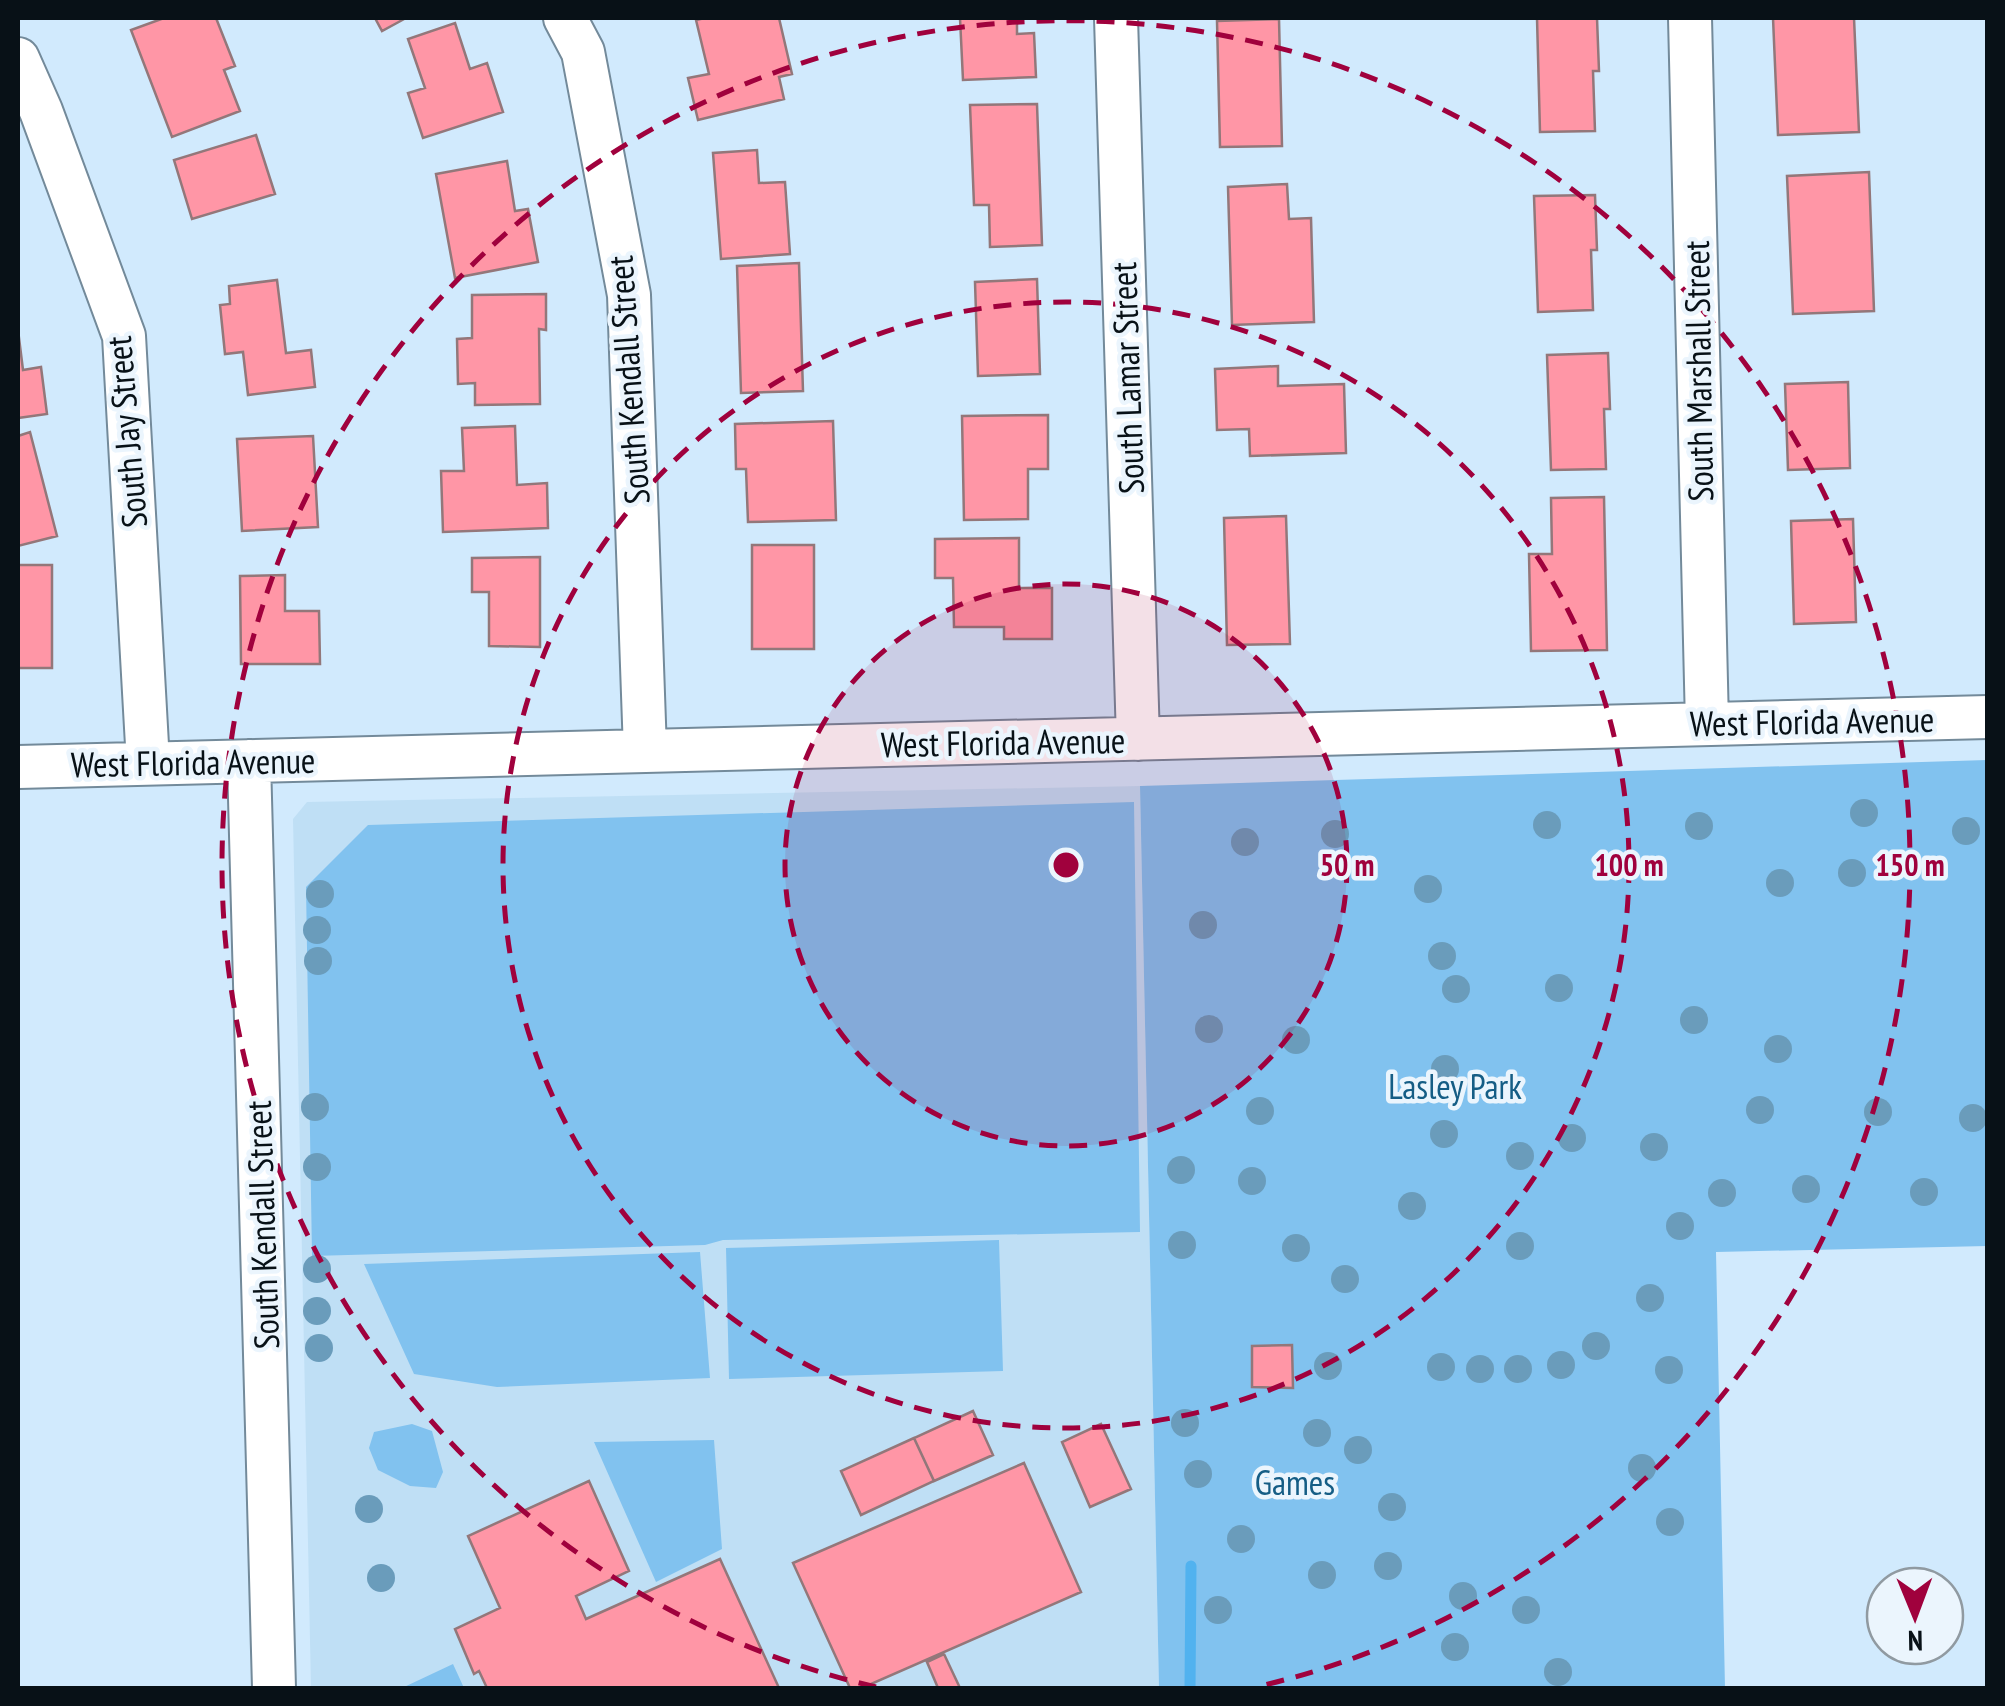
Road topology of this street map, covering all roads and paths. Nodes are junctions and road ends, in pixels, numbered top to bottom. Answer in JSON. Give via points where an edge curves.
{"nodes":[{"id":1,"x":565,"y":18,"type":"edge"},
{"id":2,"x":1116,"y":18,"type":"edge"},
{"id":3,"x":1690,"y":18,"type":"edge"},
{"id":4,"x":18,"y":59,"type":"edge"},
{"id":5,"x":1988,"y":717,"type":"edge"},
{"id":6,"x":1707,"y":724,"type":"junction"},
{"id":7,"x":1138,"y":739,"type":"junction"},
{"id":8,"x":645,"y":751,"type":"junction"},
{"id":9,"x":249,"y":761,"type":"junction"},
{"id":10,"x":148,"y":764,"type":"junction"},
{"id":11,"x":18,"y":767,"type":"edge"},
{"id":12,"x":274,"y":1688,"type":"edge"}],
"edges":[{"from":1,"to":8,"type":"street","name":"South Kendall Street","via":[[583,52],[629,295]]},
{"from":2,"to":7,"type":"street","name":"South Lamar Street"},
{"from":3,"to":6,"type":"street","name":"South Marshall Street"},
{"from":4,"to":10,"type":"street","name":"South Jay Street","via":[[124,336]]},
{"from":5,"to":6,"type":"street","name":"West Florida Avenue"},
{"from":6,"to":7,"type":"street","name":"West Florida Avenue"},
{"from":7,"to":8,"type":"street","name":"West Florida Avenue"},
{"from":8,"to":9,"type":"street","name":"West Florida Avenue"},
{"from":9,"to":10,"type":"street","name":"West Florida Avenue"},
{"from":9,"to":12,"type":"street","name":"South Kendall Street"},
{"from":10,"to":11,"type":"street","name":"West Florida Avenue"}]}
